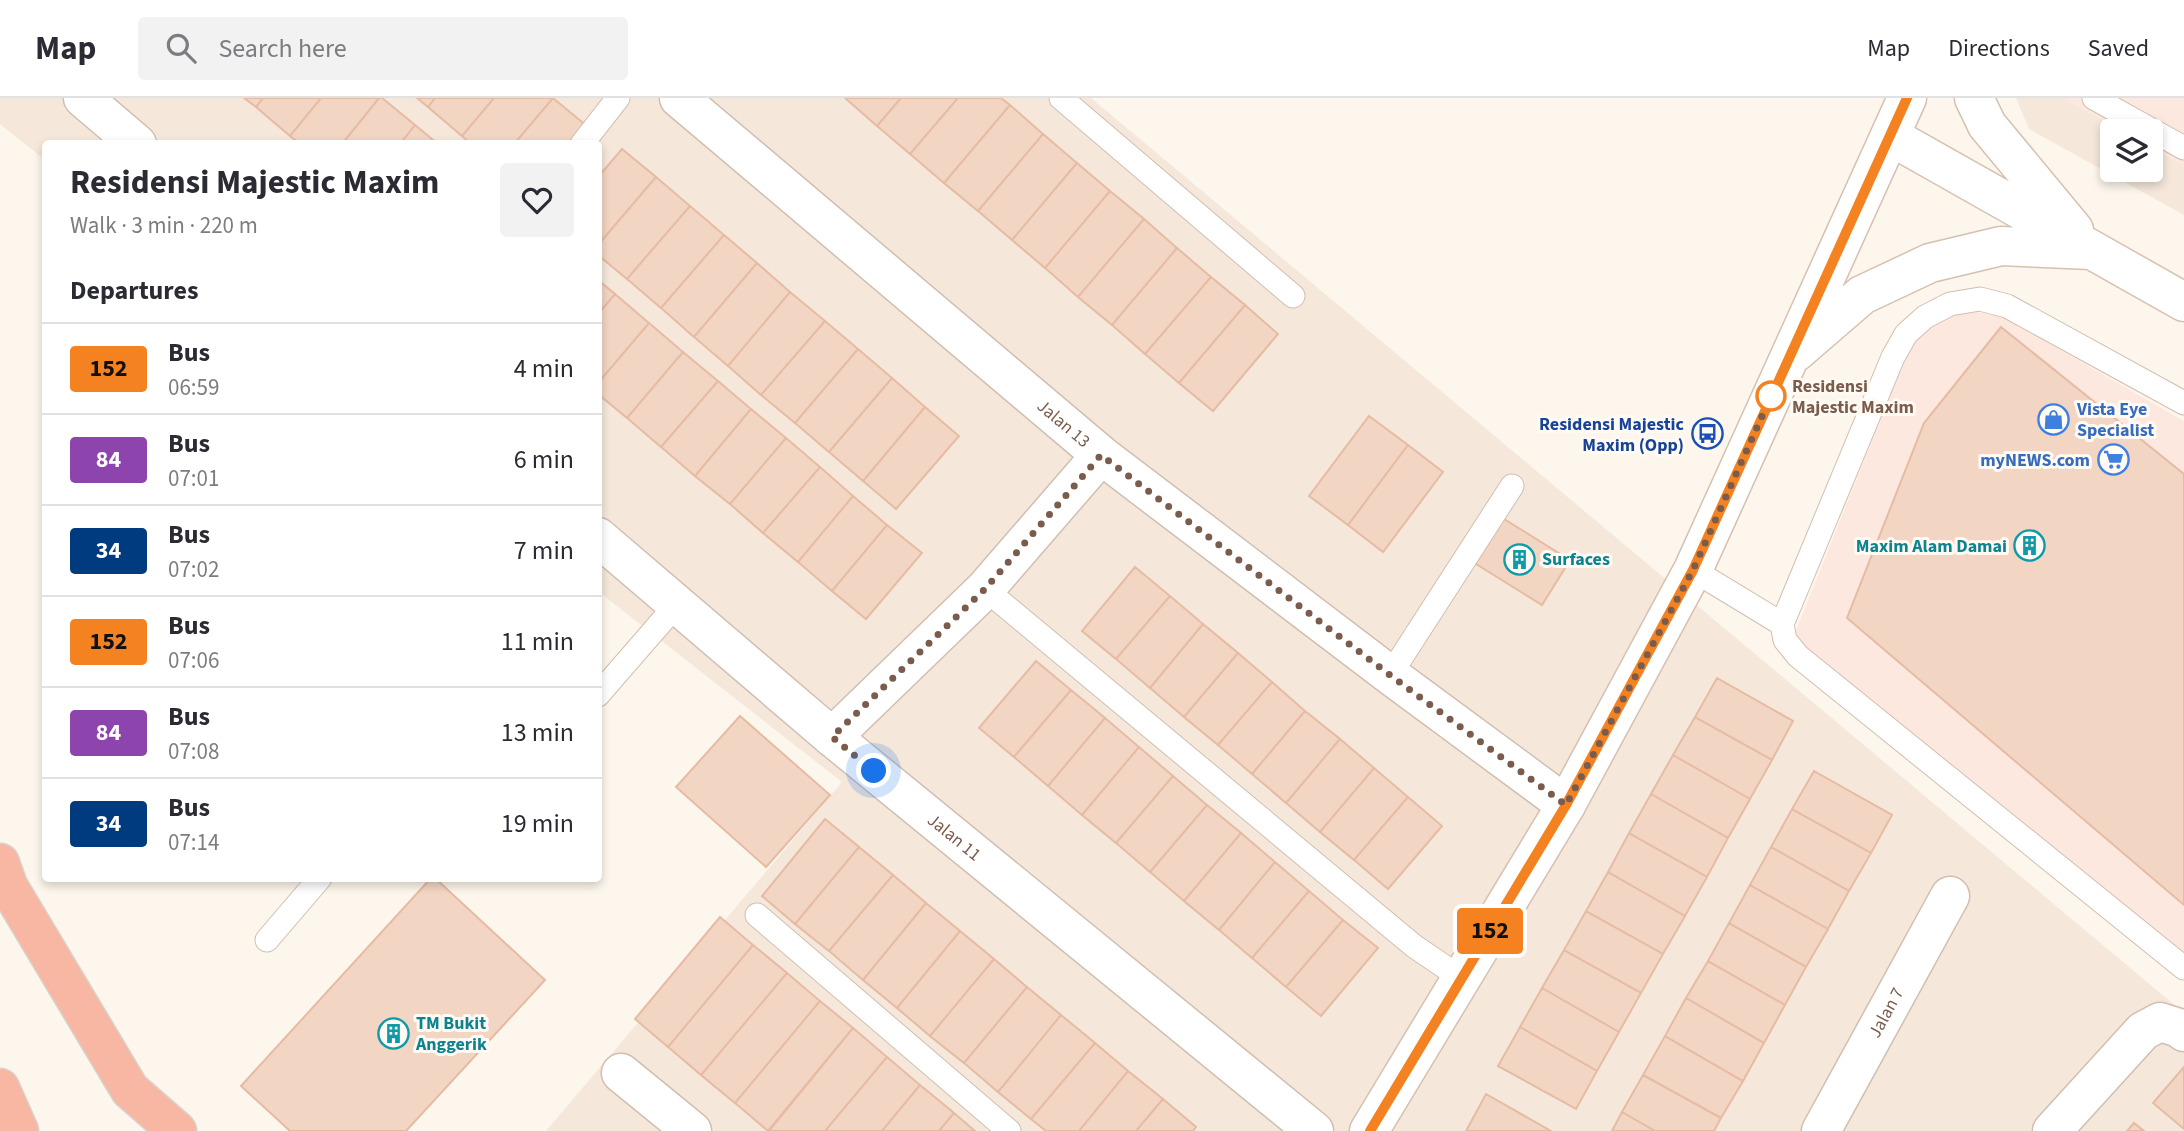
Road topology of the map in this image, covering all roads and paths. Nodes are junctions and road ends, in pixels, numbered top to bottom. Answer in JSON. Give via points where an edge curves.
{"nodes":[{"id":1,"x":83,"y":98,"type":"edge"},
{"id":2,"x":618,"y":98,"type":"edge"},
{"id":3,"x":679,"y":98,"type":"edge"},
{"id":4,"x":1061,"y":98,"type":"edge"},
{"id":5,"x":1907,"y":98,"type":"edge"},
{"id":6,"x":1974,"y":98,"type":"edge"},
{"id":7,"x":2094,"y":98,"type":"edge"},
{"id":8,"x":1890,"y":136,"type":"junction"},
{"id":9,"x":132,"y":140,"type":"edge"},
{"id":10,"x":585,"y":140,"type":"edge"},
{"id":11,"x":2184,"y":148,"type":"edge"},
{"id":12,"x":2091,"y":250,"type":"junction"},
{"id":13,"x":1293,"y":296,"type":"dead end"},
{"id":14,"x":2184,"y":302,"type":"edge"},
{"id":15,"x":1786,"y":361,"type":"junction"},
{"id":16,"x":2184,"y":404,"type":"edge"},
{"id":17,"x":1101,"y":455,"type":"junction"},
{"id":18,"x":1512,"y":486,"type":"dead end"},
{"id":19,"x":602,"y":540,"type":"edge"},
{"id":20,"x":1693,"y":570,"type":"junction"},
{"id":21,"x":985,"y":589,"type":"junction"},
{"id":22,"x":677,"y":604,"type":"junction"},
{"id":23,"x":1782,"y":624,"type":"junction"},
{"id":24,"x":1390,"y":675,"type":"junction"},
{"id":25,"x":602,"y":690,"type":"edge"},
{"id":26,"x":832,"y":737,"type":"junction"},
{"id":27,"x":1566,"y":805,"type":"junction"},
{"id":28,"x":0,"y":863,"type":"edge"},
{"id":29,"x":317,"y":882,"type":"edge"},
{"id":30,"x":1950,"y":896,"type":"dead end"},
{"id":31,"x":0,"y":914,"type":"edge"},
{"id":32,"x":757,"y":915,"type":"dead end"},
{"id":33,"x":267,"y":940,"type":"dead end"},
{"id":34,"x":2184,"y":968,"type":"edge"},
{"id":35,"x":1461,"y":978,"type":"junction"},
{"id":36,"x":2184,"y":1032,"type":"edge"},
{"id":37,"x":621,"y":1073,"type":"dead end"},
{"id":38,"x":0,"y":1088,"type":"edge"},
{"id":39,"x":19,"y":1131,"type":"edge"},
{"id":40,"x":141,"y":1131,"type":"edge"},
{"id":41,"x":177,"y":1131,"type":"edge"},
{"id":42,"x":692,"y":1131,"type":"edge"},
{"id":43,"x":1009,"y":1131,"type":"edge"},
{"id":44,"x":1314,"y":1131,"type":"edge"},
{"id":45,"x":1370,"y":1131,"type":"edge"},
{"id":46,"x":1821,"y":1131,"type":"edge"},
{"id":47,"x":2052,"y":1131,"type":"edge"}],
"edges":[{"from":1,"to":9,"type":"street"},
{"from":2,"to":10,"type":"lane"},
{"from":3,"to":17,"type":"street","name":"Jalan 13"},
{"from":4,"to":13,"type":"lane"},
{"from":5,"to":8,"type":"street"},
{"from":6,"to":12,"type":"street","via":[[1987,125]]},
{"from":7,"to":11,"type":"lane"},
{"from":8,"to":12,"type":"street"},
{"from":8,"to":15,"type":"street"},
{"from":12,"to":14,"type":"street"},
{"from":12,"to":15,"type":"street","via":[[2001,246],[1930,263],[1862,295]]},
{"from":15,"to":20,"type":"street"},
{"from":16,"to":23,"type":"lane","via":[[2007,306],[1979,299],[1950,304],[1924,317],[1892,357]]},
{"from":17,"to":21,"type":"street"},
{"from":17,"to":24,"type":"street","name":"Jalan 13"},
{"from":18,"to":24,"type":"lane"},
{"from":19,"to":22,"type":"street","name":"Jalan 11"},
{"from":20,"to":23,"type":"lane"},
{"from":20,"to":27,"type":"street"},
{"from":21,"to":26,"type":"street"},
{"from":21,"to":35,"type":"lane","via":[[1414,946]]},
{"from":22,"to":25,"type":"lane"},
{"from":22,"to":26,"type":"street","name":"Jalan 11"},
{"from":23,"to":34,"type":"lane","via":[[1785,640],[1798,656]]},
{"from":24,"to":27,"type":"street","name":"Jalan 13"},
{"from":26,"to":44,"type":"street","name":"Jalan 11"},
{"from":27,"to":35,"type":"street"},
{"from":28,"to":41,"type":"highway","via":[[8,886],[130,1090]]},
{"from":29,"to":33,"type":"lane"},
{"from":30,"to":46,"type":"street","name":"Jalan 7"},
{"from":31,"to":40,"type":"highway","via":[[103,1097]]},
{"from":32,"to":43,"type":"lane"},
{"from":35,"to":45,"type":"street"},
{"from":36,"to":47,"type":"street","via":[[2160,1022],[2143,1031]]},
{"from":37,"to":42,"type":"street"},
{"from":38,"to":39,"type":"highway"}]}
